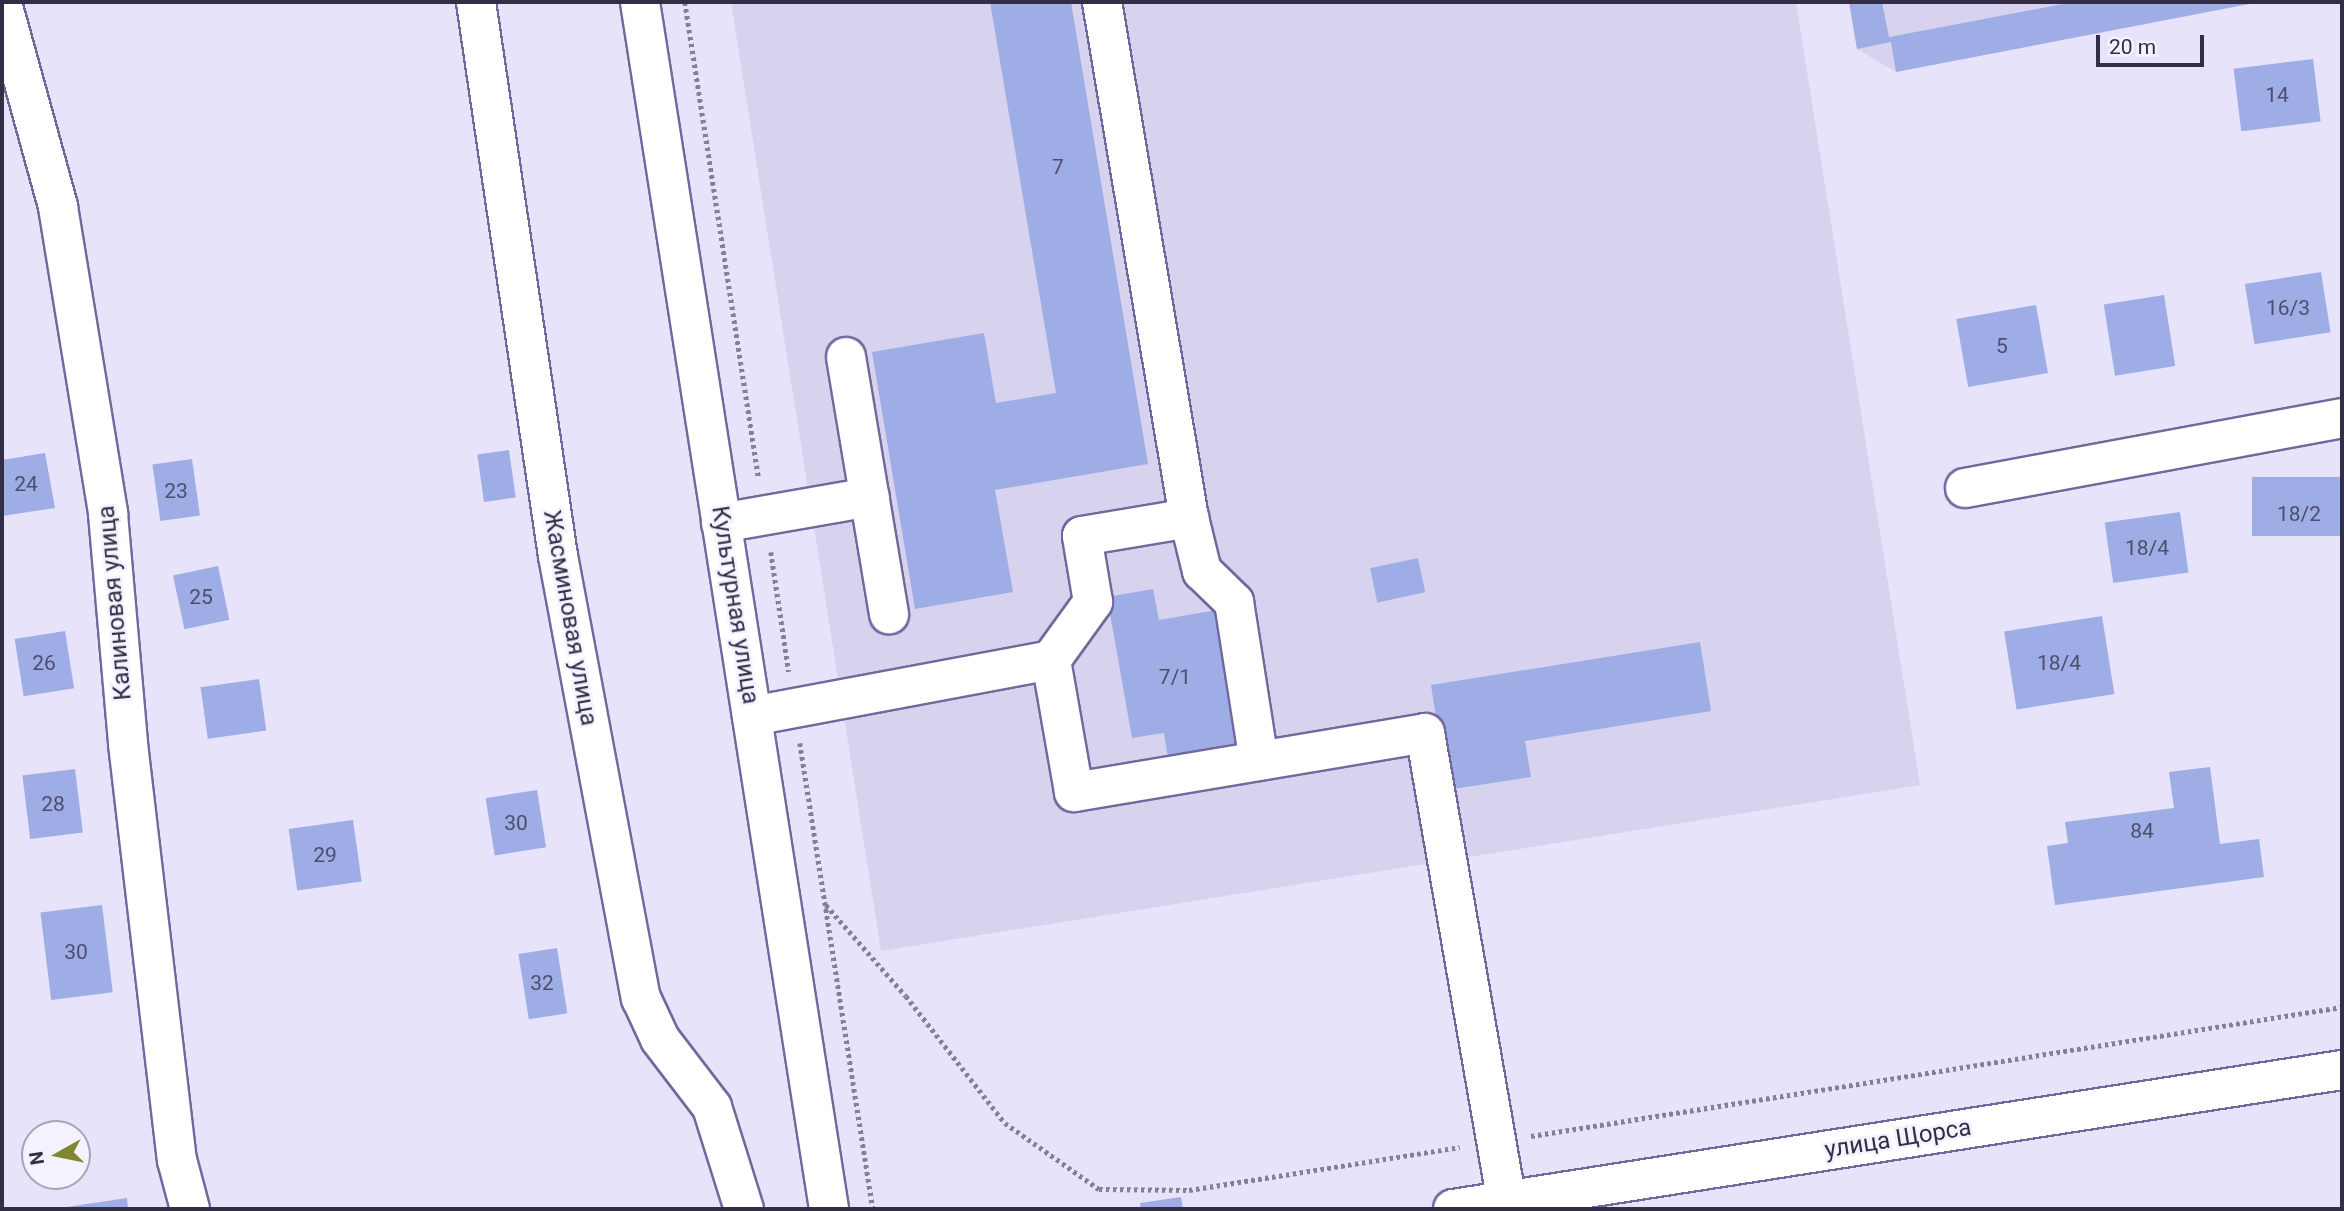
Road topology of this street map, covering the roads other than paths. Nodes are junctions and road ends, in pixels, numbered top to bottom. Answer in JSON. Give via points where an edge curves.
{"nodes":[{"id":1,"x":476,"y":2,"type":"edge"},
{"id":2,"x":640,"y":2,"type":"edge"},
{"id":3,"x":1102,"y":2,"type":"edge"},
{"id":4,"x":2,"y":4,"type":"edge"},
{"id":5,"x":846,"y":357,"type":"dead end"},
{"id":6,"x":2342,"y":418,"type":"edge"},
{"id":7,"x":1965,"y":488,"type":"dead end"},
{"id":8,"x":870,"y":496,"type":"junction"},
{"id":9,"x":1189,"y":518,"type":"junction"},
{"id":10,"x":722,"y":523,"type":"junction"},
{"id":11,"x":889,"y":614,"type":"dead end"},
{"id":12,"x":1051,"y":660,"type":"junction"},
{"id":13,"x":752,"y":716,"type":"junction"},
{"id":14,"x":1259,"y":761,"type":"junction"},
{"id":15,"x":2342,"y":1070,"type":"edge"},
{"id":16,"x":1507,"y":1201,"type":"junction"},
{"id":17,"x":190,"y":1209,"type":"edge"},
{"id":18,"x":744,"y":1209,"type":"edge"},
{"id":19,"x":829,"y":1209,"type":"edge"},
{"id":20,"x":1453,"y":1209,"type":"edge"}],
"edges":[{"from":1,"to":18,"type":"street","name":"Жасминовая улица","via":[[558,556],[641,998],[660,1039],[712,1107]]},
{"from":2,"to":10,"type":"street","name":"Культурная улица"},
{"from":3,"to":9,"type":"street"},
{"from":4,"to":17,"type":"street","name":"Калиновая улица","via":[[58,207],[108,514],[128,744],[174,1133]]},
{"from":5,"to":8,"type":"street"},
{"from":6,"to":7,"type":"street"},
{"from":8,"to":10,"type":"street"},
{"from":8,"to":11,"type":"street"},
{"from":9,"to":12,"type":"street","via":[[1082,536],[1093,602]]},
{"from":9,"to":14,"type":"street","via":[[1202,571],[1234,602]]},
{"from":10,"to":13,"type":"street","name":"Культурная улица"},
{"from":12,"to":13,"type":"street"},
{"from":12,"to":14,"type":"street","via":[[1074,792]]},
{"from":13,"to":19,"type":"street","name":"Культурная улица"},
{"from":14,"to":16,"type":"street","via":[[1425,733]]},
{"from":15,"to":16,"type":"street","name":"улица Щорса"},
{"from":16,"to":20,"type":"street","name":"улица Щорса"}]}
